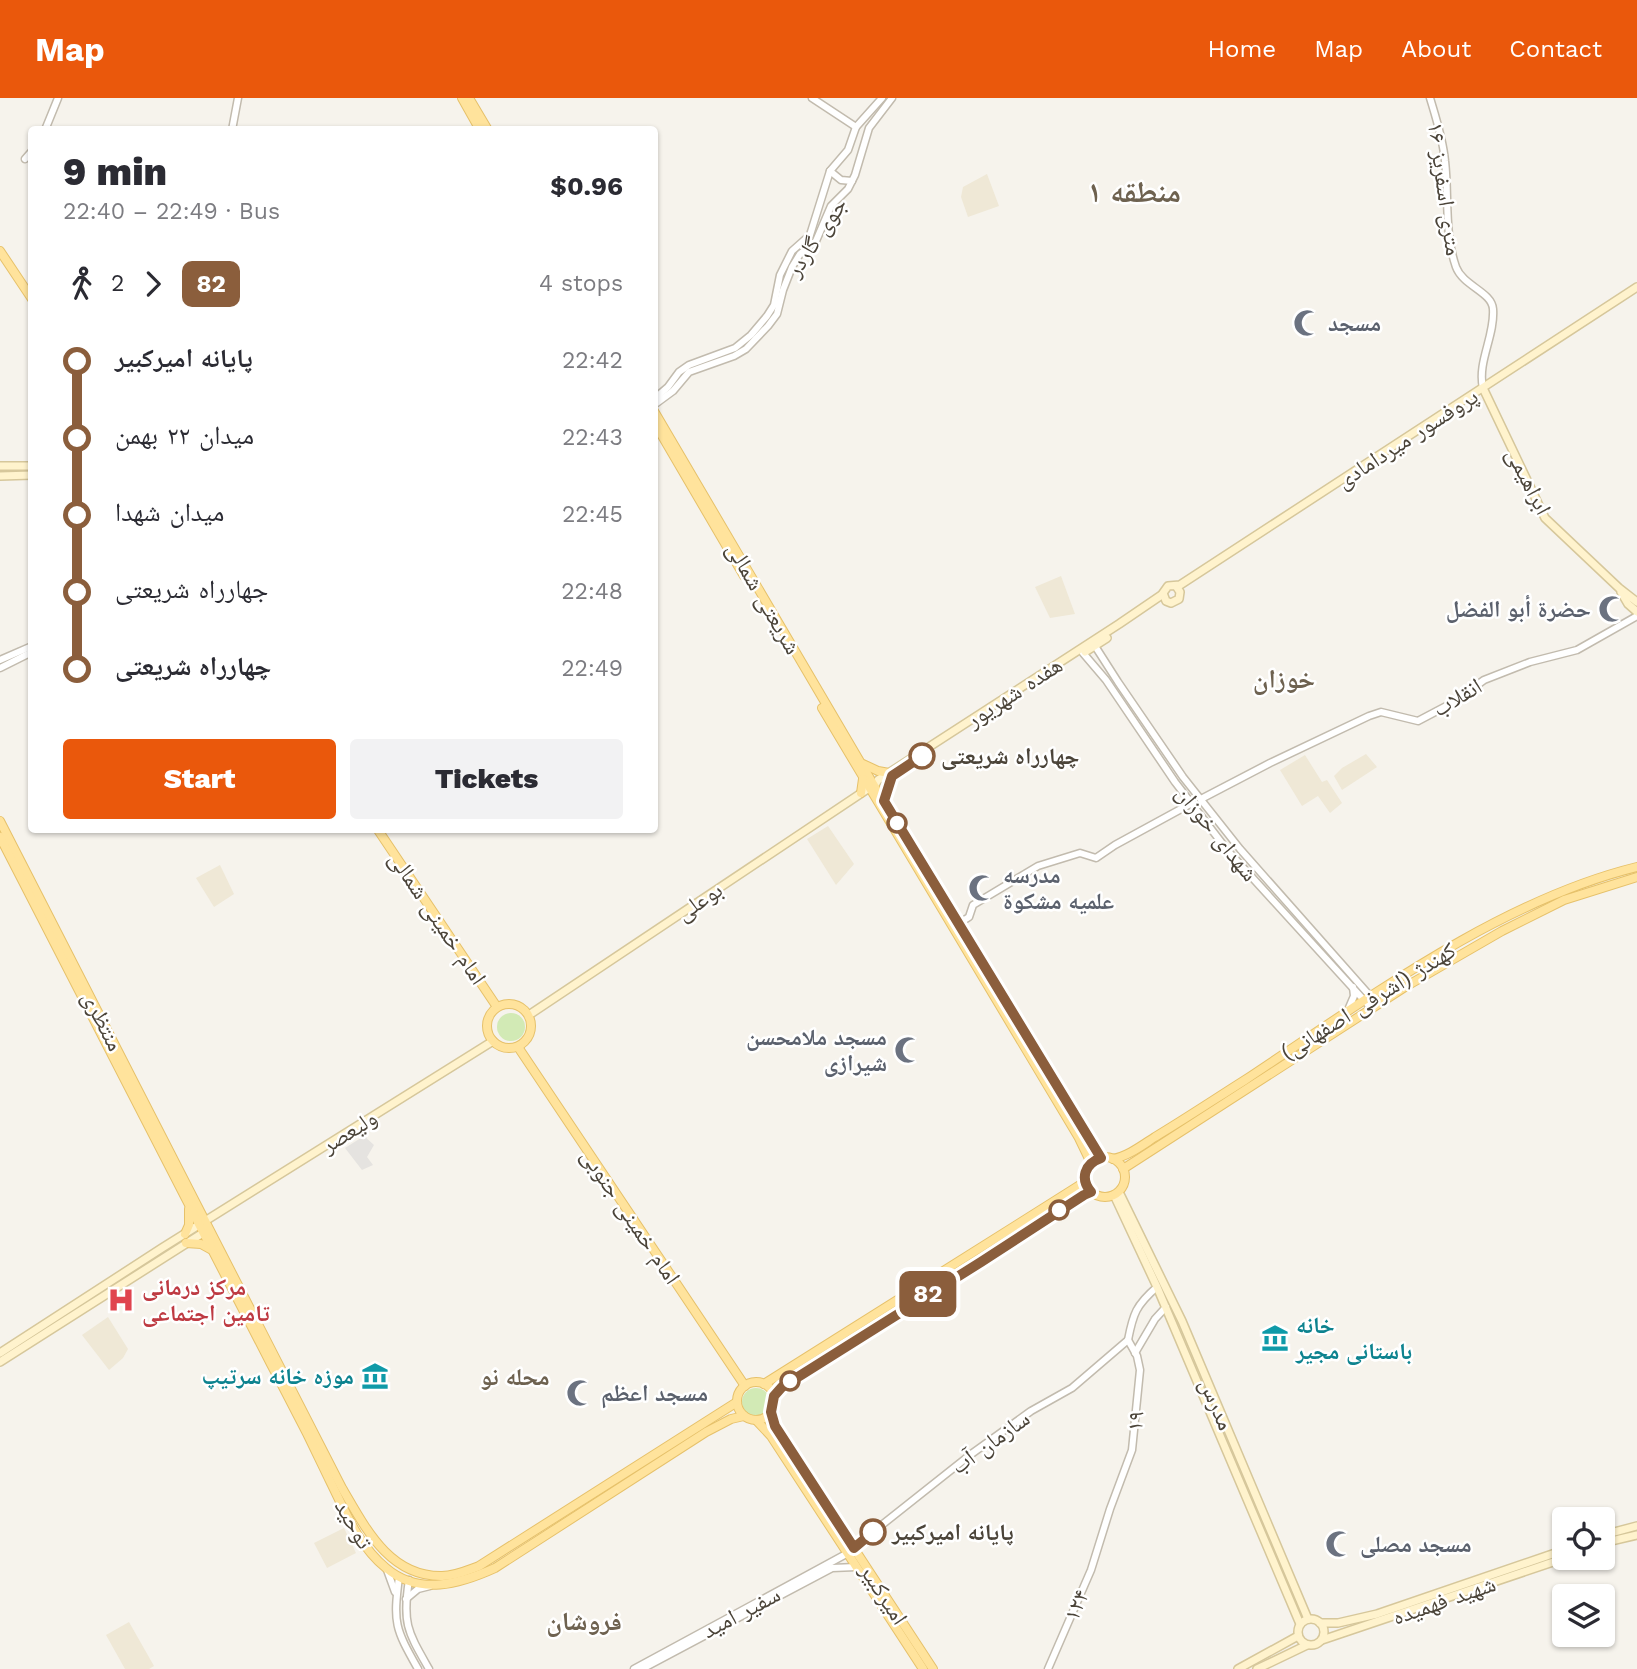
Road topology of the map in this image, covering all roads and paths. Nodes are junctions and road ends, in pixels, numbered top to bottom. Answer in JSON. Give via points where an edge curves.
{"nodes":[{"id":1,"x":58,"y":98,"type":"edge"},
{"id":2,"x":238,"y":98,"type":"edge"},
{"id":3,"x":462,"y":98,"type":"edge"},
{"id":4,"x":470,"y":98,"type":"edge"},
{"id":5,"x":812,"y":98,"type":"edge"},
{"id":6,"x":892,"y":98,"type":"edge"},
{"id":7,"x":1430,"y":98,"type":"edge"},
{"id":8,"x":880,"y":100,"type":"edge"},
{"id":9,"x":887,"y":107,"type":"junction"},
{"id":10,"x":45,"y":126,"type":"edge"},
{"id":11,"x":233,"y":126,"type":"edge"},
{"id":12,"x":478,"y":126,"type":"edge"},
{"id":13,"x":486,"y":126,"type":"edge"},
{"id":14,"x":856,"y":127,"type":"junction"},
{"id":15,"x":28,"y":155,"type":"edge"},
{"id":16,"x":25,"y":159,"type":"dead end"},
{"id":17,"x":830,"y":171,"type":"junction"},
{"id":18,"x":852,"y":181,"type":"junction"},
{"id":19,"x":822,"y":198,"type":"junction"},
{"id":20,"x":831,"y":206,"type":"junction"},
{"id":21,"x":0,"y":251,"type":"edge"},
{"id":22,"x":1637,"y":289,"type":"edge"},
{"id":23,"x":28,"y":293,"type":"edge"},
{"id":24,"x":671,"y":389,"type":"junction"},
{"id":25,"x":1484,"y":389,"type":"junction"},
{"id":26,"x":658,"y":397,"type":"edge"},
{"id":27,"x":658,"y":404,"type":"edge"},
{"id":28,"x":658,"y":415,"type":"edge"},
{"id":29,"x":658,"y":429,"type":"edge"},
{"id":30,"x":0,"y":466,"type":"edge"},
{"id":31,"x":28,"y":466,"type":"edge"},
{"id":32,"x":0,"y":475,"type":"edge"},
{"id":33,"x":28,"y":475,"type":"edge"},
{"id":34,"x":1178,"y":589,"type":"junction"},
{"id":35,"x":1619,"y":589,"type":"junction"},
{"id":36,"x":1164,"y":597,"type":"junction"},
{"id":37,"x":1637,"y":602,"type":"edge"},
{"id":38,"x":1637,"y":614,"type":"edge"},
{"id":39,"x":1095,"y":646,"type":"junction"},
{"id":40,"x":28,"y":648,"type":"edge"},
{"id":41,"x":1083,"y":653,"type":"junction"},
{"id":42,"x":28,"y":654,"type":"edge"},
{"id":43,"x":0,"y":660,"type":"edge"},
{"id":44,"x":1104,"y":662,"type":"junction"},
{"id":45,"x":1096,"y":667,"type":"junction"},
{"id":46,"x":0,"y":668,"type":"edge"},
{"id":47,"x":862,"y":764,"type":"junction"},
{"id":48,"x":890,"y":775,"type":"junction"},
{"id":49,"x":863,"y":779,"type":"junction"},
{"id":50,"x":872,"y":787,"type":"junction"},
{"id":51,"x":861,"y":793,"type":"junction"},
{"id":52,"x":1201,"y":799,"type":"junction"},
{"id":53,"x":884,"y":801,"type":"junction"},
{"id":54,"x":1192,"y":803,"type":"junction"},
{"id":55,"x":0,"y":821,"type":"edge"},
{"id":56,"x":381,"y":833,"type":"edge"},
{"id":57,"x":0,"y":837,"type":"edge"},
{"id":58,"x":1637,"y":867,"type":"edge"},
{"id":59,"x":1637,"y":877,"type":"edge"},
{"id":60,"x":958,"y":924,"type":"junction"},
{"id":61,"x":69,"y":963,"type":"junction"},
{"id":62,"x":1355,"y":985,"type":"junction"},
{"id":63,"x":1368,"y":999,"type":"junction"},
{"id":64,"x":497,"y":1007,"type":"junction"},
{"id":65,"x":1375,"y":1007,"type":"junction"},
{"id":66,"x":1345,"y":1014,"type":"junction"},
{"id":67,"x":529,"y":1015,"type":"junction"},
{"id":68,"x":493,"y":1041,"type":"junction"},
{"id":69,"x":518,"y":1047,"type":"junction"},
{"id":70,"x":1123,"y":1157,"type":"junction"},
{"id":71,"x":1101,"y":1158,"type":"junction"},
{"id":72,"x":1112,"y":1159,"type":"junction"},
{"id":73,"x":1091,"y":1163,"type":"junction"},
{"id":74,"x":1126,"y":1167,"type":"junction"},
{"id":75,"x":1085,"y":1179,"type":"junction"},
{"id":76,"x":1091,"y":1192,"type":"junction"},
{"id":77,"x":1116,"y":1193,"type":"junction"},
{"id":78,"x":189,"y":1206,"type":"junction"},
{"id":79,"x":204,"y":1227,"type":"junction"},
{"id":80,"x":185,"y":1234,"type":"junction"},
{"id":81,"x":186,"y":1243,"type":"junction"},
{"id":82,"x":212,"y":1250,"type":"junction"},
{"id":83,"x":156,"y":1257,"type":"junction"},
{"id":84,"x":1157,"y":1287,"type":"junction"},
{"id":85,"x":1166,"y":1307,"type":"junction"},
{"id":86,"x":1128,"y":1340,"type":"junction"},
{"id":87,"x":0,"y":1353,"type":"edge"},
{"id":88,"x":1135,"y":1353,"type":"junction"},
{"id":89,"x":0,"y":1362,"type":"edge"},
{"id":90,"x":777,"y":1377,"type":"junction"},
{"id":91,"x":764,"y":1384,"type":"junction"},
{"id":92,"x":745,"y":1386,"type":"junction"},
{"id":93,"x":782,"y":1387,"type":"junction"},
{"id":94,"x":774,"y":1396,"type":"junction"},
{"id":95,"x":737,"y":1402,"type":"junction"},
{"id":96,"x":726,"y":1410,"type":"junction"},
{"id":97,"x":771,"y":1412,"type":"junction"},
{"id":98,"x":744,"y":1416,"type":"junction"},
{"id":99,"x":1222,"y":1416,"type":"junction"},
{"id":100,"x":731,"y":1419,"type":"junction"},
{"id":101,"x":756,"y":1420,"type":"junction"},
{"id":102,"x":1214,"y":1421,"type":"junction"},
{"id":103,"x":308,"y":1428,"type":"junction"},
{"id":104,"x":771,"y":1428,"type":"junction"},
{"id":105,"x":573,"y":1512,"type":"junction"},
{"id":106,"x":1637,"y":1526,"type":"edge"},
{"id":107,"x":1615,"y":1532,"type":"edge"},
{"id":108,"x":1637,"y":1535,"type":"edge"},
{"id":109,"x":1100,"y":1540,"type":"joint"},
{"id":110,"x":1615,"y":1540,"type":"edge"},
{"id":111,"x":851,"y":1550,"type":"junction"},
{"id":112,"x":1552,"y":1554,"type":"edge"},
{"id":113,"x":1552,"y":1562,"type":"edge"},
{"id":114,"x":857,"y":1567,"type":"junction"},
{"id":115,"x":387,"y":1569,"type":"junction"},
{"id":116,"x":399,"y":1577,"type":"junction"},
{"id":117,"x":409,"y":1580,"type":"junction"},
{"id":118,"x":432,"y":1585,"type":"junction"},
{"id":119,"x":397,"y":1597,"type":"junction"},
{"id":120,"x":406,"y":1599,"type":"junction"},
{"id":121,"x":1410,"y":1607,"type":"junction"},
{"id":122,"x":1398,"y":1611,"type":"junction"},
{"id":123,"x":1304,"y":1621,"type":"junction"},
{"id":124,"x":1320,"y":1623,"type":"junction"},
{"id":125,"x":1298,"y":1636,"type":"junction"},
{"id":126,"x":1321,"y":1640,"type":"junction"},
{"id":127,"x":1307,"y":1645,"type":"junction"},
{"id":128,"x":418,"y":1669,"type":"edge"},
{"id":129,"x":429,"y":1669,"type":"edge"},
{"id":130,"x":634,"y":1669,"type":"edge"},
{"id":131,"x":642,"y":1669,"type":"edge"},
{"id":132,"x":923,"y":1669,"type":"edge"},
{"id":133,"x":933,"y":1669,"type":"edge"},
{"id":134,"x":1048,"y":1669,"type":"edge"},
{"id":135,"x":1238,"y":1669,"type":"edge"},
{"id":136,"x":1257,"y":1669,"type":"edge"}],
"edges":[{"from":1,"to":10,"type":"street"},
{"from":2,"to":11,"type":"street"},
{"from":3,"to":12,"type":"main road"},
{"from":4,"to":13,"type":"main road"},
{"from":5,"to":14,"type":"street"},
{"from":6,"to":9,"type":"street","name":"جوی گاردر"},
{"from":7,"to":25,"type":"street","name":"۱۶ متری اسفریز","via":[[1444,150],[1455,265],[1461,277],[1493,306],[1480,376]]},
{"from":8,"to":9,"type":"street"},
{"from":8,"to":14,"type":"street","name":"جوی گاردر"},
{"from":9,"to":18,"type":"street","name":"جوی گاردر","via":[[869,128]]},
{"from":14,"to":17,"type":"street","name":"جوی گاردر","via":[[848,150]]},
{"from":15,"to":16,"type":"street"},
{"from":17,"to":18,"type":"street","via":[[841,180]]},
{"from":17,"to":19,"type":"street","name":"جوی گاردر"},
{"from":18,"to":20,"type":"street","name":"جوی گاردر"},
{"from":19,"to":20,"type":"street","via":[[829,199]]},
{"from":19,"to":24,"type":"street","name":"جوی گاردر","via":[[810,235],[792,251],[780,275],[774,305],[759,326],[735,348],[679,372]]},
{"from":20,"to":24,"type":"street","name":"جوی گاردر","via":[[816,241],[792,267],[777,314],[768,326],[746,349],[689,372]]},
{"from":21,"to":23,"type":"main road"},
{"from":22,"to":25,"type":"main road","name":"پروفسور میردامادی"},
{"from":24,"to":26,"type":"street","name":"جوی گاردر"},
{"from":24,"to":27,"type":"street","name":"جوی گاردر"},
{"from":25,"to":34,"type":"main road","name":"پروفسور میردامادی"},
{"from":25,"to":35,"type":"main road","name":"ابراهیمی","via":[[1545,518]]},
{"from":28,"to":47,"type":"main road","name":"شریعتی شمالی"},
{"from":29,"to":49,"type":"main road","name":"شریعتی شمالی"},
{"from":30,"to":31,"type":"main road"},
{"from":32,"to":33,"type":"main road"},
{"from":34,"to":36,"type":"main road","via":[[1168,586]]},
{"from":34,"to":36,"type":"main road","via":[[1177,601],[1171,603]]},
{"from":35,"to":37,"type":"main road"},
{"from":35,"to":38,"type":"main road"},
{"from":36,"to":39,"type":"main road","name":"هفده شهریور"},
{"from":36,"to":48,"type":"main road","name":"هفده شهریور"},
{"from":38,"to":52,"type":"street","name":"انقلاب","via":[[1577,650],[1484,680],[1418,720],[1381,712],[1369,716]]},
{"from":39,"to":41,"type":"main road","name":"هفده شهریور"},
{"from":39,"to":44,"type":"street","name":"شهدای خوزان"},
{"from":40,"to":43,"type":"street"},
{"from":41,"to":45,"type":"street","name":"شهدای خوزان"},
{"from":41,"to":48,"type":"main road","name":"هفده شهریور"},
{"from":42,"to":46,"type":"street"},
{"from":44,"to":45,"type":"street"},
{"from":44,"to":52,"type":"street","name":"شهدای خوزان"},
{"from":45,"to":54,"type":"street","name":"شهدای خوزان"},
{"from":47,"to":48,"type":"main road"},
{"from":47,"to":50,"type":"main road","name":"شریعتی شمالی"},
{"from":48,"to":50,"type":"main road","name":"هفده شهریور"},
{"from":48,"to":53,"type":"main road"},
{"from":49,"to":50,"type":"main road","name":"شریعتی شمالی"},
{"from":49,"to":51,"type":"main road"},
{"from":50,"to":51,"type":"main road","name":"بوعلی"},
{"from":50,"to":53,"type":"main road"},
{"from":50,"to":73,"type":"main road"},
{"from":51,"to":67,"type":"main road","name":"بوعلی"},
{"from":52,"to":62,"type":"street","name":"شهدای خوزان"},
{"from":53,"to":60,"type":"main road"},
{"from":54,"to":60,"type":"street","via":[[1096,858],[1080,853],[1038,866],[973,905],[969,918]]},
{"from":54,"to":62,"type":"street","name":"شهدای خوزان","via":[[1252,879]]},
{"from":55,"to":61,"type":"main road","name":"منتظری"},
{"from":56,"to":64,"type":"main road","name":"امام خمینی شمالی"},
{"from":57,"to":61,"type":"main road","name":"منتظری"},
{"from":58,"to":63,"type":"main road","name":"کهندژ (اشرفی اصفهانی)","via":[[1554,894],[1482,929]]},
{"from":59,"to":65,"type":"main road","name":"کهندژ (اشرفی اصفهانی)","via":[[1564,900],[1502,931]]},
{"from":60,"to":71,"type":"main road"},
{"from":61,"to":78,"type":"main road","name":"منتظری"},
{"from":61,"to":79,"type":"main road","name":"منتظری"},
{"from":62,"to":63,"type":"street","name":"شهدای خوزان"},
{"from":62,"to":66,"type":"street"},
{"from":63,"to":65,"type":"street","name":"شهدای خوزان"},
{"from":63,"to":66,"type":"main road","name":"کهندژ (اشرفی اصفهانی)"},
{"from":64,"to":67,"type":"main road","via":[[513,1004]]},
{"from":64,"to":68,"type":"main road","via":[[487,1021]]},
{"from":65,"to":74,"type":"main road","name":"کهندژ (اشرفی اصفهانی)"},
{"from":66,"to":70,"type":"main road","name":"کهندژ (اشرفی اصفهانی)"},
{"from":67,"to":69,"type":"main road","via":[[530,1034]]},
{"from":68,"to":69,"type":"main road","via":[[503,1047]]},
{"from":68,"to":79,"type":"main road","name":"ولیعصر"},
{"from":69,"to":92,"type":"main road","name":"امام خمینی جنوبی"},
{"from":70,"to":72,"type":"main road","name":"کهندژ (اشرفی اصفهانی)"},
{"from":70,"to":74,"type":"main road"},
{"from":71,"to":72,"type":"main road"},
{"from":71,"to":73,"type":"main road"},
{"from":72,"to":74,"type":"main road"},
{"from":73,"to":75,"type":"main road"},
{"from":74,"to":77,"type":"main road"},
{"from":75,"to":76,"type":"main road"},
{"from":75,"to":90,"type":"main road"},
{"from":76,"to":77,"type":"main road","via":[[1102,1197]]},
{"from":76,"to":93,"type":"main road"},
{"from":77,"to":84,"type":"main road","name":"مدرس"},
{"from":77,"to":99,"type":"main road","name":"مدرس","via":[[1182,1321]]},
{"from":78,"to":79,"type":"main road","name":"منتظری"},
{"from":78,"to":80,"type":"main road"},
{"from":79,"to":80,"type":"main road"},
{"from":79,"to":81,"type":"main road"},
{"from":79,"to":82,"type":"main road","name":"توحید"},
{"from":79,"to":103,"type":"main road","name":"توحید"},
{"from":80,"to":83,"type":"main road"},
{"from":81,"to":82,"type":"main road"},
{"from":81,"to":83,"type":"main road"},
{"from":82,"to":103,"type":"main road","name":"توحید"},
{"from":83,"to":87,"type":"main road"},
{"from":83,"to":89,"type":"main road"},
{"from":84,"to":85,"type":"main road","name":"مدرس"},
{"from":84,"to":86,"type":"street","via":[[1133,1313]]},
{"from":85,"to":88,"type":"street"},
{"from":85,"to":102,"type":"main road","name":"مدرس"},
{"from":86,"to":88,"type":"street"},
{"from":86,"to":111,"type":"street","name":"سازمان آب","via":[[1072,1388],[970,1455]]},
{"from":88,"to":109,"type":"street","name":"۱۹","via":[[1140,1370],[1132,1450]]},
{"from":90,"to":91,"type":"main road"},
{"from":90,"to":93,"type":"main road"},
{"from":91,"to":92,"type":"main road"},
{"from":91,"to":94,"type":"main road"},
{"from":92,"to":95,"type":"main road"},
{"from":93,"to":94,"type":"main road"},
{"from":94,"to":97,"type":"main road"},
{"from":95,"to":96,"type":"main road","name":"توحید"},
{"from":95,"to":98,"type":"main road"},
{"from":96,"to":100,"type":"main road"},
{"from":96,"to":105,"type":"main road","name":"توحید"},
{"from":97,"to":101,"type":"main road"},
{"from":97,"to":104,"type":"main road","name":"امیرکبیر"},
{"from":98,"to":100,"type":"main road","name":"توحید"},
{"from":98,"to":101,"type":"main road"},
{"from":99,"to":102,"type":"main road"},
{"from":99,"to":123,"type":"main road","name":"مدرس"},
{"from":100,"to":105,"type":"main road","name":"توحید"},
{"from":101,"to":104,"type":"main road","name":"امیرکبیر"},
{"from":102,"to":123,"type":"main road","name":"مدرس"},
{"from":103,"to":105,"type":"main road","name":"توحید","via":[[366,1530],[397,1563],[417,1572],[442,1576],[479,1566]]},
{"from":103,"to":115,"type":"main road","name":"توحید","via":[[355,1530],[368,1552]]},
{"from":104,"to":111,"type":"main road","name":"امیرکبیر"},
{"from":105,"to":118,"type":"main road","name":"توحید","via":[[495,1568],[458,1582]]},
{"from":106,"to":107,"type":"main road"},
{"from":108,"to":110,"type":"main road"},
{"from":109,"to":134,"type":"street","name":"۱۲۴"},
{"from":111,"to":114,"type":"main road","name":"امیرکبیر"},
{"from":111,"to":130,"type":"street","name":"سفیر امید"},
{"from":111,"to":133,"type":"main road","name":"امیرکبیر"},
{"from":112,"to":121,"type":"main road","name":"شهید فهمیده"},
{"from":113,"to":121,"type":"main road","name":"شهید فهمیده"},
{"from":114,"to":131,"type":"street","name":"سفیر امید","via":[[832,1568]]},
{"from":114,"to":132,"type":"main road","name":"امیرکبیر"},
{"from":115,"to":116,"type":"main road","name":"توحید"},
{"from":115,"to":119,"type":"street"},
{"from":116,"to":117,"type":"main road","name":"توحید"},
{"from":116,"to":119,"type":"street"},
{"from":117,"to":118,"type":"main road","name":"توحید"},
{"from":117,"to":120,"type":"street"},
{"from":118,"to":120,"type":"street"},
{"from":119,"to":120,"type":"street"},
{"from":119,"to":128,"type":"street","via":[[397,1632]]},
{"from":120,"to":129,"type":"street","via":[[407,1627]]},
{"from":121,"to":122,"type":"main road","name":"شهید فهمیده"},
{"from":122,"to":124,"type":"main road","name":"شهید فهمیده"},
{"from":122,"to":126,"type":"main road","name":"شهید فهمیده"},
{"from":123,"to":124,"type":"main road"},
{"from":123,"to":125,"type":"main road"},
{"from":124,"to":126,"type":"main road","via":[[1324,1629]]},
{"from":125,"to":127,"type":"main road"},
{"from":125,"to":135,"type":"main road"},
{"from":126,"to":127,"type":"main road"},
{"from":127,"to":136,"type":"main road"}]}
